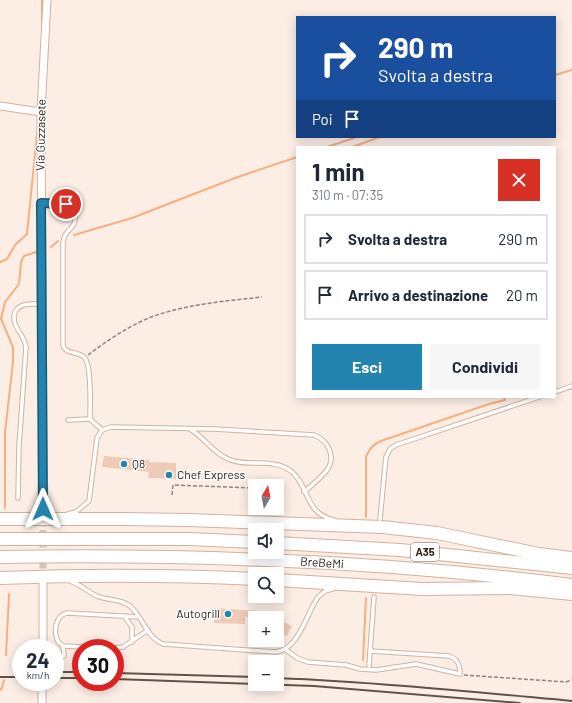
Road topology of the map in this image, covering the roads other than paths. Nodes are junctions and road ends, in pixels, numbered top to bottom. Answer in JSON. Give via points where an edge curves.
{"nodes":[{"id":1,"x":47,"y":0,"type":"edge"},
{"id":2,"x":0,"y":106,"type":"edge"},
{"id":3,"x":41,"y":112,"type":"junction"},
{"id":4,"x":41,"y":203,"type":"junction"},
{"id":5,"x":41,"y":304,"type":"junction"},
{"id":6,"x":572,"y":386,"type":"edge"},
{"id":7,"x":556,"y":392,"type":"edge"},
{"id":8,"x":536,"y":398,"type":"edge"},
{"id":9,"x":90,"y":419,"type":"junction"},
{"id":10,"x":68,"y":420,"type":"dead end"},
{"id":11,"x":189,"y":428,"type":"junction"},
{"id":12,"x":102,"y":430,"type":"junction"},
{"id":13,"x":304,"y":492,"type":"junction"},
{"id":14,"x":18,"y":498,"type":"dead end"},
{"id":15,"x":43,"y":509,"type":"tunnel mouth"},
{"id":16,"x":0,"y":516,"type":"edge"},
{"id":17,"x":0,"y":519,"type":"edge"},
{"id":18,"x":381,"y":523,"type":"junction"},
{"id":19,"x":0,"y":539,"type":"edge"},
{"id":20,"x":248,"y":542,"type":"edge"},
{"id":21,"x":284,"y":544,"type":"edge"},
{"id":22,"x":0,"y":557,"type":"edge"},
{"id":23,"x":572,"y":558,"type":"edge"},
{"id":24,"x":572,"y":568,"type":"edge"},
{"id":25,"x":0,"y":578,"type":"edge"},
{"id":26,"x":248,"y":579,"type":"edge"},
{"id":27,"x":284,"y":580,"type":"edge"},
{"id":28,"x":41,"y":581,"type":"junction"},
{"id":29,"x":572,"y":585,"type":"edge"},
{"id":30,"x":402,"y":588,"type":"junction"},
{"id":31,"x":572,"y":594,"type":"edge"},
{"id":32,"x":374,"y":597,"type":"dead end"},
{"id":33,"x":124,"y":616,"type":"junction"},
{"id":34,"x":139,"y":617,"type":"junction"},
{"id":35,"x":148,"y":630,"type":"junction"},
{"id":36,"x":43,"y":639,"type":"edge"},
{"id":37,"x":57,"y":639,"type":"edge"},
{"id":38,"x":132,"y":642,"type":"junction"},
{"id":39,"x":124,"y":646,"type":"edge"},
{"id":40,"x":285,"y":649,"type":"junction"},
{"id":41,"x":370,"y":651,"type":"junction"},
{"id":42,"x":369,"y":666,"type":"dead end"},
{"id":43,"x":42,"y":691,"type":"edge"},
{"id":44,"x":42,"y":703,"type":"edge"}],
"edges":[{"from":1,"to":3,"type":"street","name":"Via Guzzasete"},
{"from":2,"to":3,"type":"street"},
{"from":3,"to":4,"type":"street","name":"Via Guzzasete"},
{"from":4,"to":5,"type":"street","name":"Via Guzzasete"},
{"from":4,"to":9,"type":"lane","via":[[66,204],[75,213],[75,221],[66,232],[62,243],[63,346],[67,351],[85,357],[89,366]]},
{"from":5,"to":14,"type":"lane","via":[[20,306],[14,315],[26,347]]},
{"from":5,"to":15,"type":"street","name":"Via Guzzasete"},
{"from":6,"to":7,"type":"lane"},
{"from":8,"to":18,"type":"lane","via":[[391,448],[386,457]]},
{"from":9,"to":10,"type":"lane"},
{"from":9,"to":12,"type":"lane"},
{"from":11,"to":12,"type":"lane","via":[[111,427]]},
{"from":11,"to":13,"type":"lane","via":[[227,459],[286,468],[296,476]]},
{"from":11,"to":13,"type":"lane","via":[[308,434],[319,437],[331,453],[330,464],[327,471]]},
{"from":12,"to":16,"type":"lane","via":[[96,441],[89,501],[83,508],[62,514]]},
{"from":13,"to":18,"type":"lane","via":[[314,509],[326,518],[347,523]]},
{"from":17,"to":18,"type":"highway"},
{"from":18,"to":23,"type":"highway","via":[[539,554]]},
{"from":19,"to":20,"type":"highway"},
{"from":21,"to":24,"type":"highway","name":"BreBeMi","number":"A35","via":[[400,550]]},
{"from":22,"to":29,"type":"highway","name":"BreBeMi","number":"A35","via":[[190,557],[298,562],[398,568]]},
{"from":25,"to":28,"type":"highway"},
{"from":26,"to":28,"type":"highway","via":[[84,575]]},
{"from":27,"to":30,"type":"highway"},
{"from":28,"to":34,"type":"lane","via":[[73,582],[97,596],[125,603]]},
{"from":28,"to":36,"type":"street"},
{"from":30,"to":31,"type":"highway","via":[[510,588]]},
{"from":30,"to":40,"type":"lane","via":[[336,588],[325,591],[315,602],[294,642]]},
{"from":32,"to":41,"type":"lane"},
{"from":33,"to":34,"type":"lane"},
{"from":33,"to":37,"type":"lane","via":[[62,614],[57,621]]},
{"from":33,"to":38,"type":"lane","via":[[132,627]]},
{"from":34,"to":35,"type":"lane"},
{"from":35,"to":38,"type":"lane"},
{"from":35,"to":40,"type":"lane","via":[[155,639],[168,645],[275,652]]},
{"from":38,"to":39,"type":"lane"},
{"from":40,"to":41,"type":"lane","via":[[308,662],[376,670],[416,664],[460,674],[458,662],[448,656]]},
{"from":41,"to":42,"type":"lane"},
{"from":43,"to":44,"type":"street"}]}
